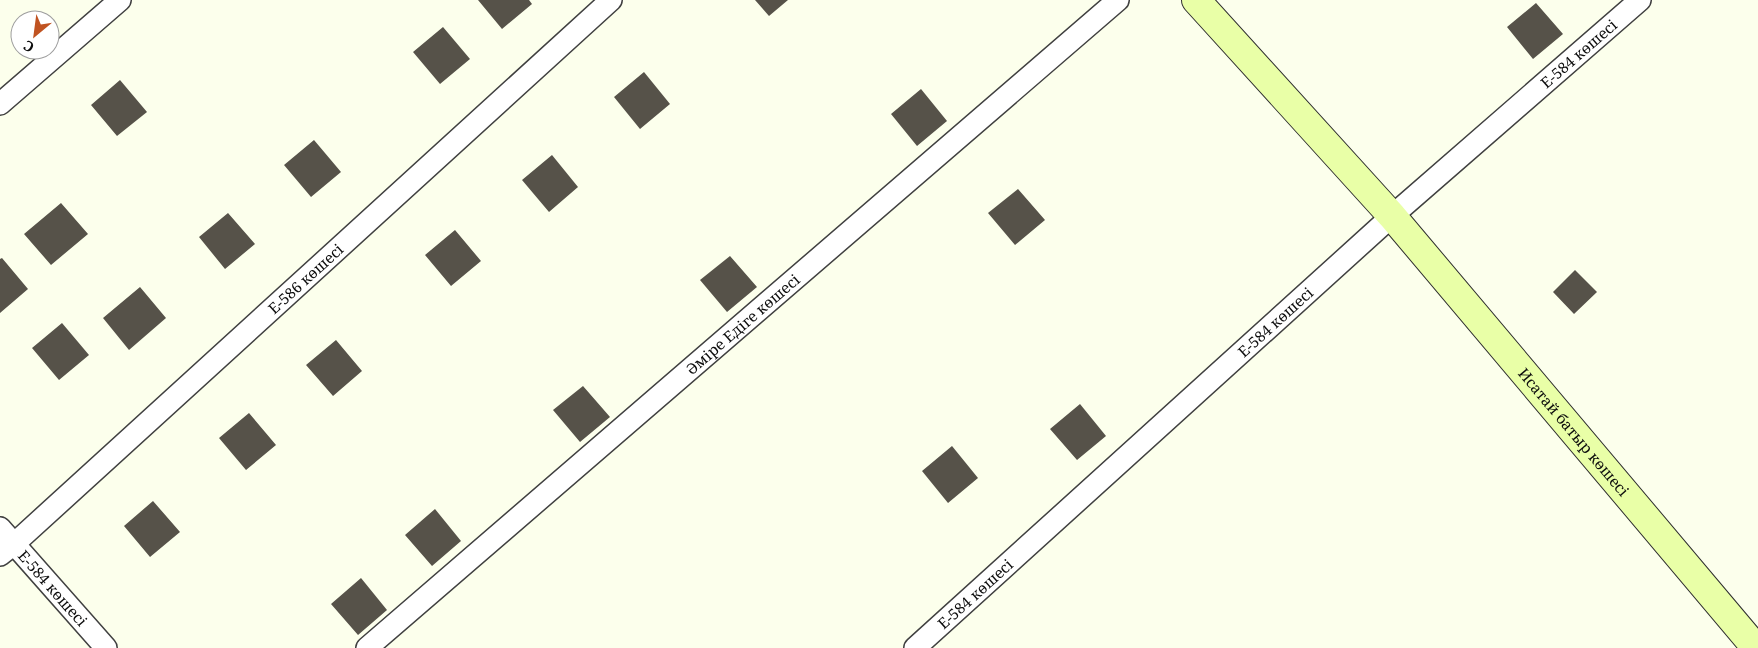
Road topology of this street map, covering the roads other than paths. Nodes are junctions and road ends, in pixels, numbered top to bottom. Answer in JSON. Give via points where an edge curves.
{"nodes":[{"id":1,"x":120,"y":0,"type":"edge"},
{"id":2,"x":612,"y":0,"type":"edge"},
{"id":3,"x":1118,"y":0,"type":"edge"},
{"id":4,"x":1196,"y":0,"type":"edge"},
{"id":5,"x":1640,"y":0,"type":"edge"},
{"id":6,"x":0,"y":104,"type":"edge"},
{"id":7,"x":1392,"y":216,"type":"junction"},
{"id":8,"x":0,"y":528,"type":"edge"},
{"id":9,"x":7,"y":550,"type":"edge"},
{"id":10,"x":106,"y":648,"type":"edge"},
{"id":11,"x":368,"y":648,"type":"edge"},
{"id":12,"x":915,"y":648,"type":"edge"},
{"id":13,"x":1756,"y":648,"type":"edge"}],
"edges":[{"from":1,"to":6,"type":"street"},
{"from":2,"to":9,"type":"street","name":"Е-586 көшесі"},
{"from":3,"to":11,"type":"street","name":"Әміре Едіге көшесі"},
{"from":4,"to":7,"type":"street","name":"Исатай батыр көшесі"},
{"from":5,"to":7,"type":"street","name":"Е-584 көшесі"},
{"from":7,"to":12,"type":"street","name":"Е-584 көшесі"},
{"from":7,"to":13,"type":"street","name":"Исатай батыр көшесі"},
{"from":8,"to":9,"type":"street","name":"Е-584 көшесі"},
{"from":9,"to":10,"type":"street","name":"Е-584 көшесі"}]}
